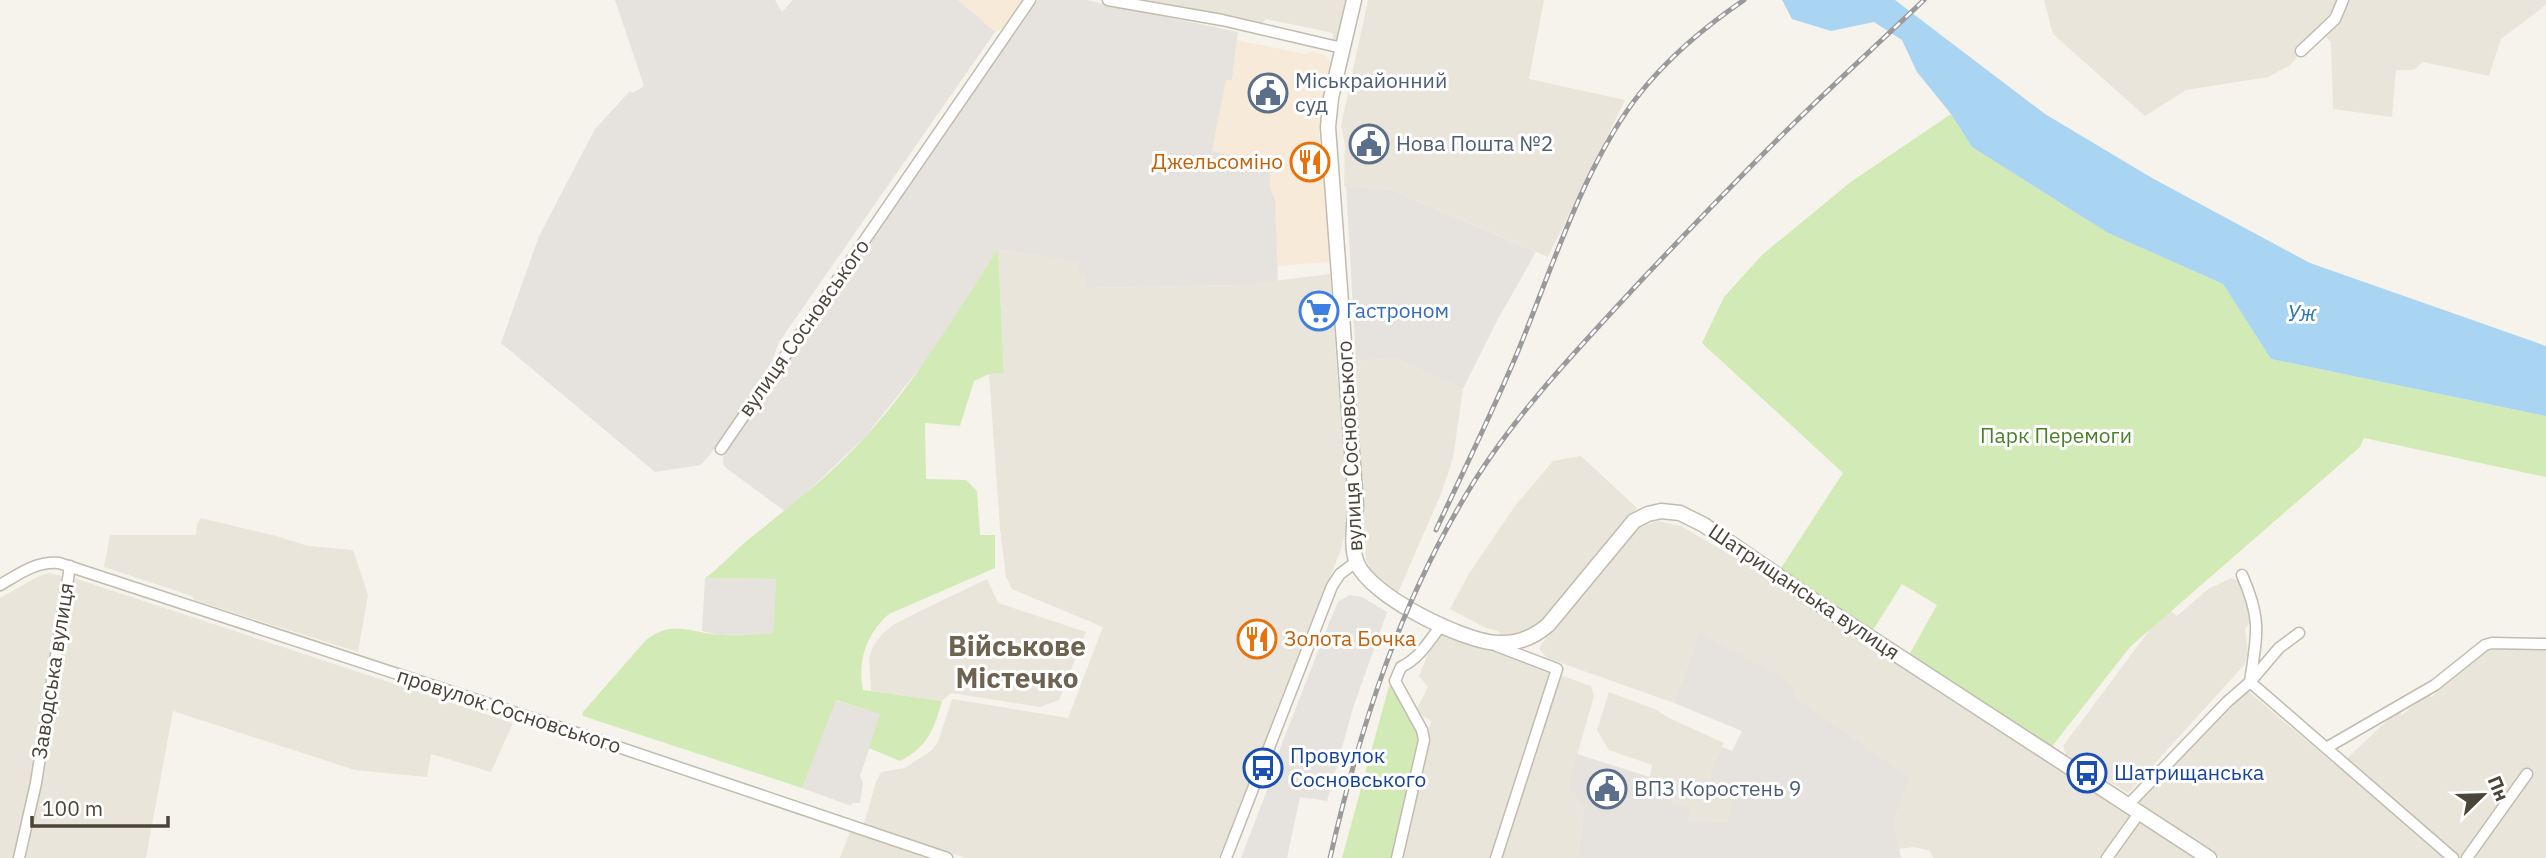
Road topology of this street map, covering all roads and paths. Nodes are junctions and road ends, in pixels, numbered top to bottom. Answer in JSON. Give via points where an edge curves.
{"nodes":[{"id":1,"x":1030,"y":0,"type":"edge"},
{"id":2,"x":1108,"y":0,"type":"edge"},
{"id":3,"x":1354,"y":0,"type":"edge"},
{"id":4,"x":2343,"y":0,"type":"edge"},
{"id":5,"x":1342,"y":48,"type":"junction"},
{"id":6,"x":2301,"y":51,"type":"dead end"},
{"id":7,"x":722,"y":449,"type":"dead end"},
{"id":8,"x":1356,"y":562,"type":"junction"},
{"id":9,"x":70,"y":566,"type":"junction"},
{"id":10,"x":2242,"y":575,"type":"dead end"},
{"id":11,"x":0,"y":585,"type":"edge"},
{"id":12,"x":1442,"y":624,"type":"junction"},
{"id":13,"x":1548,"y":625,"type":"junction"},
{"id":14,"x":2300,"y":633,"type":"dead end"},
{"id":15,"x":1488,"y":642,"type":"junction"},
{"id":16,"x":2546,"y":644,"type":"edge"},
{"id":17,"x":1536,"y":661,"type":"junction"},
{"id":18,"x":2250,"y":682,"type":"junction"},
{"id":19,"x":2326,"y":748,"type":"junction"},
{"id":20,"x":2527,"y":774,"type":"dead end"},
{"id":21,"x":2134,"y":808,"type":"junction"},
{"id":22,"x":19,"y":858,"type":"edge"},
{"id":23,"x":947,"y":858,"type":"edge"},
{"id":24,"x":1226,"y":858,"type":"edge"},
{"id":25,"x":1396,"y":858,"type":"edge"},
{"id":26,"x":1496,"y":858,"type":"edge"},
{"id":27,"x":2107,"y":858,"type":"edge"},
{"id":28,"x":2209,"y":858,"type":"edge"},
{"id":29,"x":2454,"y":858,"type":"edge"},
{"id":30,"x":2467,"y":858,"type":"edge"}],
"edges":[{"from":1,"to":7,"type":"street","name":"вулиця Сосновського"},
{"from":2,"to":5,"type":"street"},
{"from":3,"to":5,"type":"street","name":"вулиця Сосновського"},
{"from":4,"to":6,"type":"street","via":[[2335,19]]},
{"from":5,"to":8,"type":"street","name":"вулиця Сосновського","via":[[1328,127],[1356,505]]},
{"from":8,"to":12,"type":"street","name":"Шатрищанська вулиця","via":[[1365,578],[1407,608]]},
{"from":8,"to":24,"type":"street","name":"вулиця Сосновського","via":[[1332,586]]},
{"from":9,"to":11,"type":"street","name":"провулок Сосновського","via":[[35,565]]},
{"from":9,"to":22,"type":"street","name":"Заводська вулиця","via":[[36,783]]},
{"from":9,"to":23,"type":"street","name":"провулок Сосновського"},
{"from":10,"to":18,"type":"street","via":[[2257,621]]},
{"from":12,"to":15,"type":"street","name":"Шатрищанська вулиця"},
{"from":12,"to":25,"type":"street","via":[[1418,655],[1401,667],[1395,681],[1424,736]]},
{"from":13,"to":15,"type":"street","name":"Шатрищанська вулиця","via":[[1517,642]]},
{"from":13,"to":17,"type":"street","via":[[1531,647]]},
{"from":13,"to":21,"type":"street","name":"Шатрищанська вулиця","via":[[1634,521],[1661,511],[1680,513]]},
{"from":14,"to":18,"type":"street","via":[[2279,648]]},
{"from":15,"to":17,"type":"street"},
{"from":16,"to":19,"type":"street","via":[[2485,645],[2437,684]]},
{"from":17,"to":26,"type":"street","via":[[1557,669]]},
{"from":18,"to":19,"type":"street"},
{"from":18,"to":21,"type":"street"},
{"from":19,"to":29,"type":"street"},
{"from":20,"to":30,"type":"street"},
{"from":21,"to":27,"type":"street"},
{"from":21,"to":28,"type":"street","name":"Шатрищанська вулиця"}]}
